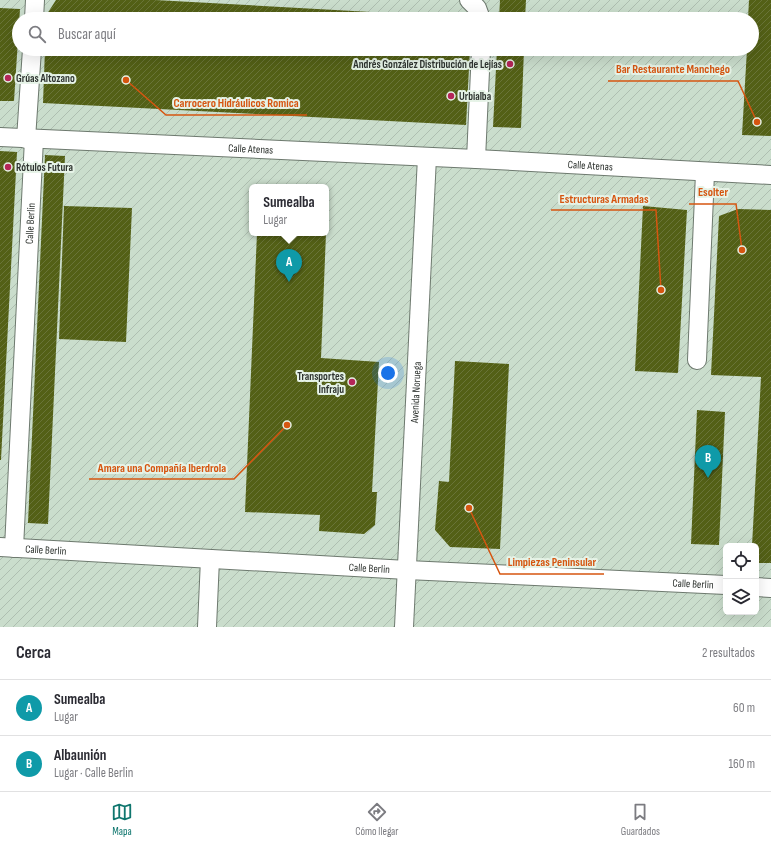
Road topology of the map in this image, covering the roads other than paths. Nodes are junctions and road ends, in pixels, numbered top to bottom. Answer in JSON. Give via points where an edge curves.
{"nodes":[{"id":1,"x":35,"y":0,"type":"edge"},
{"id":2,"x":469,"y":0,"type":"edge"},
{"id":3,"x":34,"y":12,"type":"edge"},
{"id":4,"x":479,"y":12,"type":"edge"},
{"id":5,"x":32,"y":56,"type":"edge"},
{"id":6,"x":481,"y":56,"type":"edge"},
{"id":7,"x":0,"y":137,"type":"edge"},
{"id":8,"x":30,"y":139,"type":"junction"},
{"id":9,"x":427,"y":158,"type":"junction"},
{"id":10,"x":476,"y":159,"type":"junction"},
{"id":11,"x":704,"y":173,"type":"junction"},
{"id":12,"x":771,"y":176,"type":"edge"},
{"id":13,"x":697,"y":360,"type":"dead end"},
{"id":14,"x":7,"y":548,"type":"edge"},
{"id":15,"x":210,"y":559,"type":"junction"},
{"id":16,"x":407,"y":570,"type":"junction"},
{"id":17,"x":723,"y":586,"type":"edge"},
{"id":18,"x":759,"y":587,"type":"edge"},
{"id":19,"x":771,"y":588,"type":"edge"},
{"id":20,"x":206,"y":627,"type":"edge"},
{"id":21,"x":404,"y":627,"type":"edge"}],
"edges":[{"from":1,"to":3,"type":"street"},
{"from":2,"to":4,"type":"street"},
{"from":5,"to":8,"type":"street"},
{"from":6,"to":10,"type":"street"},
{"from":7,"to":8,"type":"street","name":"Calle Atenas"},
{"from":8,"to":9,"type":"street","name":"Calle Atenas","via":[[366,153]]},
{"from":8,"to":14,"type":"street","name":"Calle Berlin"},
{"from":9,"to":10,"type":"street","name":"Calle Atenas"},
{"from":9,"to":16,"type":"street","name":"Avenida Noruega"},
{"from":10,"to":11,"type":"street","name":"Calle Atenas"},
{"from":11,"to":12,"type":"street","name":"Calle Atenas"},
{"from":11,"to":13,"type":"street"},
{"from":14,"to":15,"type":"street","name":"Calle Berlin"},
{"from":15,"to":16,"type":"street","name":"Calle Berlin"},
{"from":15,"to":20,"type":"street"},
{"from":16,"to":17,"type":"street","name":"Calle Berlin"},
{"from":16,"to":21,"type":"street","name":"Avenida Noruega"},
{"from":18,"to":19,"type":"street"}]}
